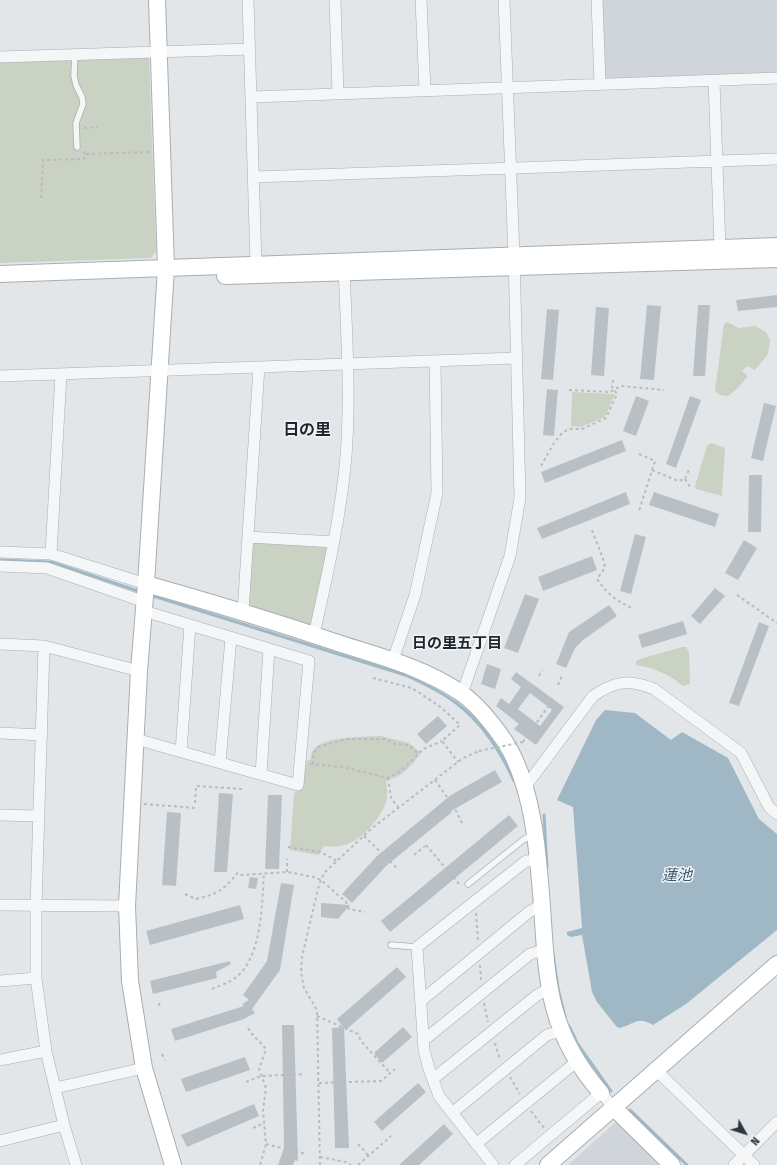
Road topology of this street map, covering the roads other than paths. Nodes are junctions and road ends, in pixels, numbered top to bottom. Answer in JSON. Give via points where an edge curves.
{"nodes":[{"id":1,"x":157,"y":0,"type":"edge"},
{"id":2,"x":248,"y":0,"type":"edge"},
{"id":3,"x":335,"y":0,"type":"edge"},
{"id":4,"x":421,"y":0,"type":"edge"},
{"id":5,"x":504,"y":0,"type":"edge"},
{"id":6,"x":597,"y":0,"type":"edge"},
{"id":7,"x":250,"y":49,"type":"junction"},
{"id":8,"x":158,"y":51,"type":"junction"},
{"id":9,"x":75,"y":54,"type":"junction"},
{"id":10,"x":0,"y":57,"type":"edge"},
{"id":11,"x":777,"y":78,"type":"edge"},
{"id":12,"x":714,"y":81,"type":"junction"},
{"id":13,"x":600,"y":84,"type":"junction"},
{"id":14,"x":507,"y":88,"type":"junction"},
{"id":15,"x":425,"y":90,"type":"junction"},
{"id":16,"x":338,"y":94,"type":"junction"},
{"id":17,"x":252,"y":97,"type":"junction"},
{"id":18,"x":78,"y":147,"type":"dead end"},
{"id":19,"x":777,"y":159,"type":"edge"},
{"id":20,"x":717,"y":161,"type":"junction"},
{"id":21,"x":510,"y":168,"type":"junction"},
{"id":22,"x":254,"y":177,"type":"junction"},
{"id":23,"x":777,"y":246,"type":"edge"},
{"id":24,"x":720,"y":248,"type":"junction"},
{"id":25,"x":777,"y":259,"type":"edge"},
{"id":26,"x":515,"y":261,"type":"junction"},
{"id":27,"x":256,"y":264,"type":"junction"},
{"id":28,"x":344,"y":267,"type":"junction"},
{"id":29,"x":166,"y":273,"type":"junction"},
{"id":30,"x":0,"y":274,"type":"edge"},
{"id":31,"x":0,"y":283,"type":"edge"},
{"id":32,"x":517,"y":358,"type":"junction"},
{"id":33,"x":435,"y":361,"type":"junction"},
{"id":34,"x":348,"y":365,"type":"junction"},
{"id":35,"x":259,"y":367,"type":"junction"},
{"id":36,"x":159,"y":371,"type":"junction"},
{"id":37,"x":61,"y":374,"type":"junction"},
{"id":38,"x":0,"y":376,"type":"edge"},
{"id":39,"x":249,"y":537,"type":"junction"},
{"id":40,"x":334,"y":542,"type":"junction"},
{"id":41,"x":0,"y":552,"type":"edge"},
{"id":42,"x":51,"y":554,"type":"junction"},
{"id":43,"x":0,"y":566,"type":"edge"},
{"id":44,"x":146,"y":584,"type":"junction"},
{"id":45,"x":145,"y":606,"type":"junction"},
{"id":46,"x":243,"y":612,"type":"junction"},
{"id":47,"x":190,"y":625,"type":"junction"},
{"id":48,"x":314,"y":635,"type":"junction"},
{"id":49,"x":231,"y":638,"type":"junction"},
{"id":50,"x":0,"y":644,"type":"edge"},
{"id":51,"x":44,"y":646,"type":"junction"},
{"id":52,"x":269,"y":649,"type":"junction"},
{"id":53,"x":393,"y":660,"type":"junction"},
{"id":54,"x":138,"y":671,"type":"junction"},
{"id":55,"x":462,"y":694,"type":"junction"},
{"id":56,"x":0,"y":733,"type":"edge"},
{"id":57,"x":42,"y":735,"type":"junction"},
{"id":58,"x":136,"y":739,"type":"junction"},
{"id":59,"x":181,"y":752,"type":"junction"},
{"id":60,"x":220,"y":762,"type":"junction"},
{"id":61,"x":261,"y":774,"type":"junction"},
{"id":62,"x":526,"y":786,"type":"junction"},
{"id":63,"x":777,"y":813,"type":"edge"},
{"id":64,"x":0,"y":815,"type":"edge"},
{"id":65,"x":39,"y":816,"type":"junction"},
{"id":66,"x":534,"y":834,"type":"junction"},
{"id":67,"x":538,"y":860,"type":"junction"},
{"id":68,"x":468,"y":884,"type":"dead end"},
{"id":69,"x":0,"y":905,"type":"edge"},
{"id":70,"x":541,"y":905,"type":"junction"},
{"id":71,"x":36,"y":906,"type":"junction"},
{"id":72,"x":126,"y":906,"type":"junction"},
{"id":73,"x":392,"y":945,"type":"dead end"},
{"id":74,"x":417,"y":948,"type":"junction"},
{"id":75,"x":544,"y":950,"type":"junction"},
{"id":76,"x":777,"y":964,"type":"edge"},
{"id":77,"x":36,"y":978,"type":"junction"},
{"id":78,"x":0,"y":981,"type":"edge"},
{"id":79,"x":548,"y":989,"type":"junction"},
{"id":80,"x":422,"y":1000,"type":"junction"},
{"id":81,"x":561,"y":1031,"type":"junction"},
{"id":82,"x":424,"y":1040,"type":"junction"},
{"id":83,"x":46,"y":1051,"type":"junction"},
{"id":84,"x":0,"y":1060,"type":"edge"},
{"id":85,"x":576,"y":1062,"type":"junction"},
{"id":86,"x":144,"y":1068,"type":"junction"},
{"id":87,"x":656,"y":1070,"type":"junction"},
{"id":88,"x":433,"y":1080,"type":"junction"},
{"id":89,"x":55,"y":1088,"type":"junction"},
{"id":90,"x":601,"y":1093,"type":"junction"},
{"id":91,"x":614,"y":1108,"type":"junction"},
{"id":92,"x":452,"y":1113,"type":"junction"},
{"id":93,"x":777,"y":1122,"type":"edge"},
{"id":94,"x":64,"y":1125,"type":"junction"},
{"id":95,"x":0,"y":1141,"type":"edge"},
{"id":96,"x":476,"y":1144,"type":"junction"},
{"id":97,"x":744,"y":1155,"type":"junction"},
{"id":98,"x":76,"y":1165,"type":"edge"},
{"id":99,"x":174,"y":1165,"type":"edge"},
{"id":100,"x":493,"y":1165,"type":"edge"},
{"id":101,"x":515,"y":1165,"type":"edge"},
{"id":102,"x":548,"y":1165,"type":"edge"},
{"id":103,"x":672,"y":1165,"type":"edge"},
{"id":104,"x":734,"y":1165,"type":"edge"},
{"id":105,"x":754,"y":1165,"type":"edge"}],
"edges":[{"from":1,"to":8,"type":"street"},
{"from":2,"to":7,"type":"street"},
{"from":3,"to":16,"type":"street"},
{"from":4,"to":15,"type":"street"},
{"from":5,"to":14,"type":"street"},
{"from":6,"to":13,"type":"street"},
{"from":7,"to":8,"type":"street"},
{"from":7,"to":17,"type":"street"},
{"from":8,"to":9,"type":"street"},
{"from":8,"to":29,"type":"street"},
{"from":9,"to":10,"type":"street"},
{"from":9,"to":18,"type":"lane","via":[[74,76],[83,104],[76,123]]},
{"from":11,"to":12,"type":"street"},
{"from":12,"to":13,"type":"street"},
{"from":12,"to":20,"type":"street"},
{"from":13,"to":14,"type":"street"},
{"from":14,"to":15,"type":"street"},
{"from":14,"to":21,"type":"street"},
{"from":15,"to":16,"type":"street"},
{"from":16,"to":17,"type":"street"},
{"from":17,"to":22,"type":"street"},
{"from":19,"to":20,"type":"street"},
{"from":20,"to":21,"type":"street"},
{"from":20,"to":24,"type":"street"},
{"from":21,"to":22,"type":"street"},
{"from":21,"to":26,"type":"street"},
{"from":22,"to":27,"type":"street"},
{"from":23,"to":24,"type":"street"},
{"from":24,"to":26,"type":"street"},
{"from":25,"to":26,"type":"street"},
{"from":26,"to":28,"type":"street"},
{"from":26,"to":32,"type":"street"},
{"from":27,"to":28,"type":"street"},
{"from":27,"to":29,"type":"street"},
{"from":28,"to":29,"type":"street"},
{"from":28,"to":34,"type":"street"},
{"from":29,"to":30,"type":"street"},
{"from":29,"to":31,"type":"street"},
{"from":29,"to":36,"type":"street"},
{"from":32,"to":33,"type":"street"},
{"from":32,"to":55,"type":"street","via":[[520,498],[510,556]]},
{"from":33,"to":34,"type":"street"},
{"from":33,"to":53,"type":"street","via":[[437,492],[415,595]]},
{"from":34,"to":35,"type":"street"},
{"from":34,"to":40,"type":"street","via":[[346,456]]},
{"from":35,"to":36,"type":"street"},
{"from":35,"to":39,"type":"street"},
{"from":36,"to":37,"type":"street"},
{"from":36,"to":44,"type":"street"},
{"from":37,"to":38,"type":"street"},
{"from":37,"to":42,"type":"street"},
{"from":39,"to":40,"type":"street"},
{"from":39,"to":46,"type":"street"},
{"from":40,"to":48,"type":"street"},
{"from":41,"to":42,"type":"street"},
{"from":42,"to":44,"type":"street"},
{"from":43,"to":45,"type":"street","via":[[47,568]]},
{"from":44,"to":45,"type":"street"},
{"from":44,"to":46,"type":"street"},
{"from":45,"to":47,"type":"street"},
{"from":45,"to":54,"type":"street"},
{"from":46,"to":48,"type":"street"},
{"from":47,"to":49,"type":"street"},
{"from":47,"to":59,"type":"street"},
{"from":48,"to":53,"type":"street"},
{"from":49,"to":52,"type":"street"},
{"from":49,"to":60,"type":"street"},
{"from":50,"to":51,"type":"street"},
{"from":51,"to":54,"type":"street"},
{"from":51,"to":57,"type":"street"},
{"from":52,"to":61,"type":"street"},
{"from":52,"to":61,"type":"street","via":[[309,661],[298,785]]},
{"from":53,"to":55,"type":"street","via":[[429,674]]},
{"from":54,"to":58,"type":"street"},
{"from":55,"to":62,"type":"street","via":[[486,716],[513,756]]},
{"from":56,"to":57,"type":"street"},
{"from":57,"to":65,"type":"street"},
{"from":58,"to":59,"type":"street"},
{"from":58,"to":72,"type":"street"},
{"from":59,"to":60,"type":"street"},
{"from":60,"to":61,"type":"street"},
{"from":62,"to":63,"type":"street","via":[[593,696],[607,686],[639,683],[654,689],[741,753],[769,807]]},
{"from":62,"to":66,"type":"street"},
{"from":64,"to":65,"type":"street"},
{"from":65,"to":71,"type":"street"},
{"from":66,"to":67,"type":"street"},
{"from":66,"to":68,"type":"lane"},
{"from":67,"to":70,"type":"street"},
{"from":67,"to":74,"type":"street","via":[[526,861]]},
{"from":69,"to":71,"type":"street"},
{"from":70,"to":75,"type":"street"},
{"from":70,"to":80,"type":"street","via":[[529,912]]},
{"from":71,"to":72,"type":"street"},
{"from":71,"to":77,"type":"street"},
{"from":72,"to":86,"type":"street","via":[[130,981]]},
{"from":73,"to":74,"type":"lane"},
{"from":74,"to":80,"type":"street","via":[[418,980]]},
{"from":75,"to":79,"type":"street"},
{"from":75,"to":82,"type":"street","via":[[530,954]]},
{"from":76,"to":87,"type":"street"},
{"from":77,"to":78,"type":"street"},
{"from":77,"to":83,"type":"street"},
{"from":79,"to":81,"type":"street"},
{"from":79,"to":88,"type":"street"},
{"from":80,"to":82,"type":"street"},
{"from":81,"to":85,"type":"street"},
{"from":81,"to":92,"type":"street","via":[[547,1035]]},
{"from":82,"to":88,"type":"street","via":[[424,1050]]},
{"from":83,"to":84,"type":"street"},
{"from":83,"to":89,"type":"street"},
{"from":85,"to":90,"type":"street"},
{"from":85,"to":96,"type":"street"},
{"from":86,"to":89,"type":"street"},
{"from":86,"to":99,"type":"street"},
{"from":87,"to":91,"type":"street"},
{"from":87,"to":97,"type":"street"},
{"from":88,"to":92,"type":"street"},
{"from":89,"to":94,"type":"street"},
{"from":90,"to":91,"type":"street"},
{"from":90,"to":101,"type":"street"},
{"from":91,"to":102,"type":"street"},
{"from":91,"to":103,"type":"street"},
{"from":92,"to":96,"type":"street"},
{"from":93,"to":97,"type":"street"},
{"from":94,"to":95,"type":"street"},
{"from":94,"to":98,"type":"street"},
{"from":96,"to":100,"type":"street"},
{"from":97,"to":104,"type":"street"},
{"from":97,"to":105,"type":"street"}]}
